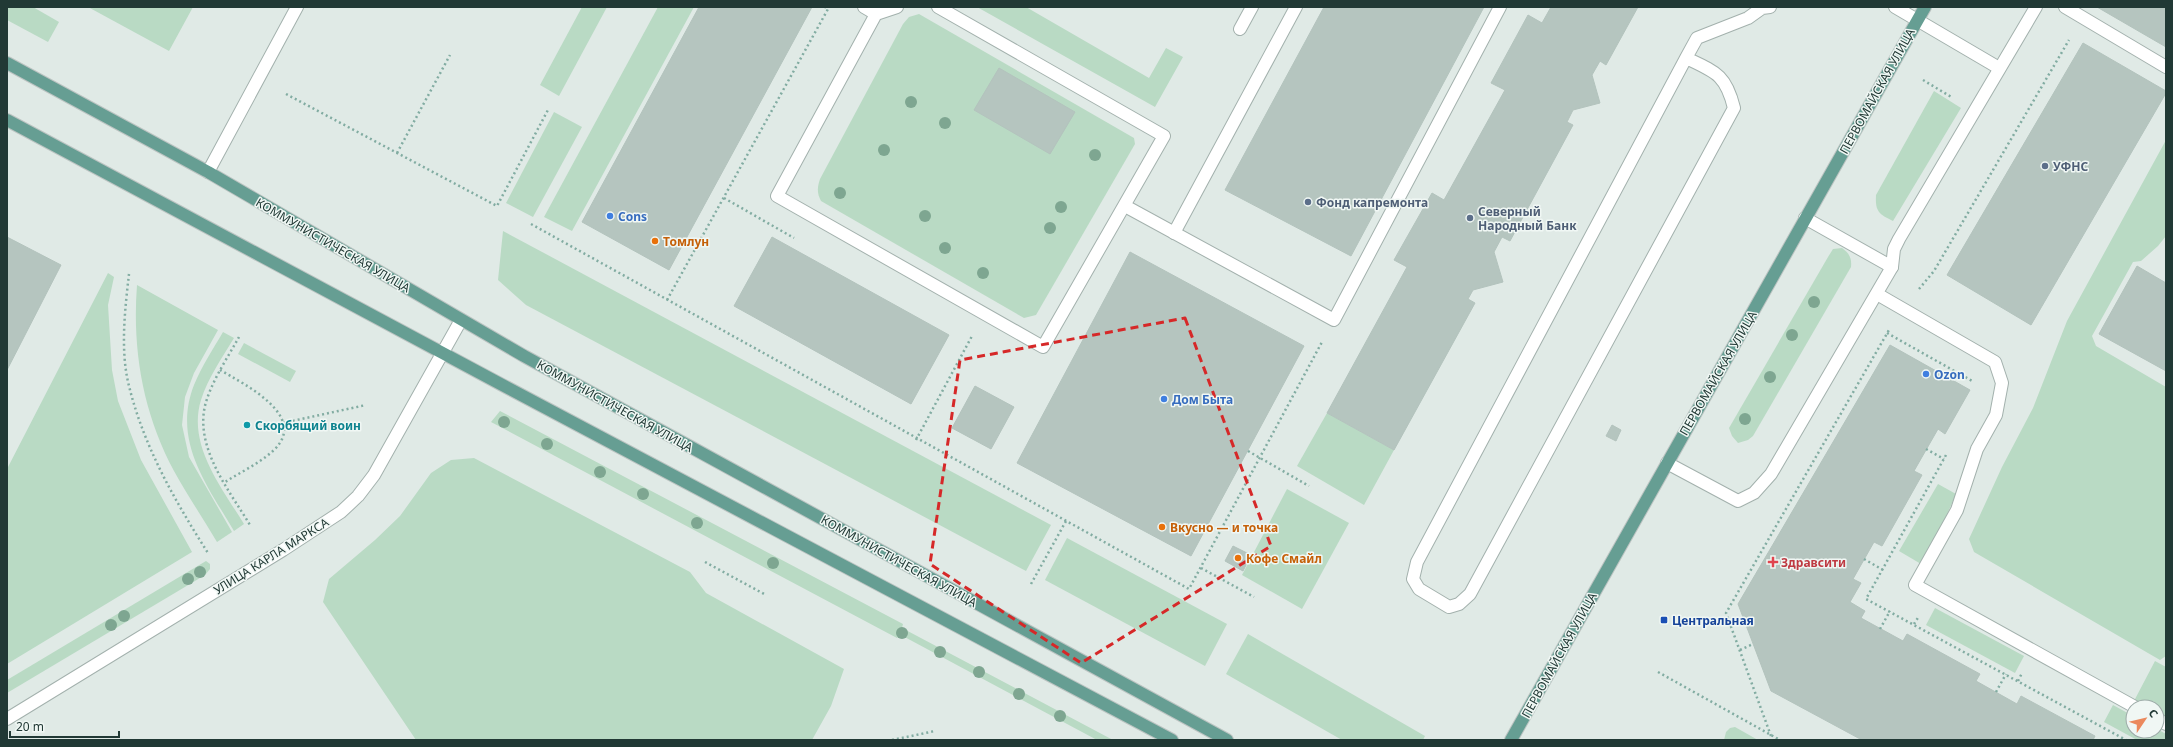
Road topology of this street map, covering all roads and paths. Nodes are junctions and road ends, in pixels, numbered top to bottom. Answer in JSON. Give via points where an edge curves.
{"nodes":[{"id":1,"x":297,"y":7,"type":"edge"},
{"id":2,"x":825,"y":7,"type":"edge"},
{"id":3,"x":864,"y":7,"type":"edge"},
{"id":4,"x":897,"y":7,"type":"edge"},
{"id":5,"x":938,"y":7,"type":"edge"},
{"id":6,"x":1252,"y":7,"type":"edge"},
{"id":7,"x":1296,"y":7,"type":"edge"},
{"id":8,"x":1500,"y":7,"type":"edge"},
{"id":9,"x":1764,"y":7,"type":"edge"},
{"id":10,"x":1895,"y":7,"type":"edge"},
{"id":11,"x":1925,"y":7,"type":"edge"},
{"id":12,"x":2036,"y":7,"type":"edge"},
{"id":13,"x":2065,"y":7,"type":"edge"},
{"id":14,"x":876,"y":14,"type":"junction"},
{"id":15,"x":1917,"y":20,"type":"junction"},
{"id":16,"x":1240,"y":28,"type":"dead end"},
{"id":17,"x":450,"y":55,"type":"dead end"},
{"id":18,"x":1686,"y":58,"type":"junction"},
{"id":19,"x":7,"y":63,"type":"edge"},
{"id":20,"x":2166,"y":66,"type":"edge"},
{"id":21,"x":1999,"y":68,"type":"junction"},
{"id":22,"x":1923,"y":80,"type":"dead end"},
{"id":23,"x":286,"y":94,"type":"dead end"},
{"id":24,"x":548,"y":108,"type":"dead end"},
{"id":25,"x":1974,"y":110,"type":"junction"},
{"id":26,"x":7,"y":120,"type":"edge"},
{"id":27,"x":397,"y":153,"type":"junction"},
{"id":28,"x":208,"y":172,"type":"junction"},
{"id":29,"x":1124,"y":206,"type":"junction"},
{"id":30,"x":1806,"y":218,"type":"junction"},
{"id":31,"x":531,"y":224,"type":"dead end"},
{"id":32,"x":1174,"y":233,"type":"junction"},
{"id":33,"x":1892,"y":267,"type":"junction"},
{"id":34,"x":129,"y":274,"type":"dead end"},
{"id":35,"x":1877,"y":294,"type":"junction"},
{"id":36,"x":667,"y":300,"type":"junction"},
{"id":37,"x":984,"y":314,"type":"junction"},
{"id":38,"x":461,"y":320,"type":"junction"},
{"id":39,"x":1334,"y":320,"type":"junction"},
{"id":40,"x":240,"y":336,"type":"dead end"},
{"id":41,"x":444,"y":352,"type":"junction"},
{"id":42,"x":220,"y":370,"type":"junction"},
{"id":43,"x":366,"y":405,"type":"dead end"},
{"id":44,"x":283,"y":423,"type":"junction"},
{"id":45,"x":916,"y":440,"type":"junction"},
{"id":46,"x":1926,"y":449,"type":"dead end"},
{"id":47,"x":1248,"y":451,"type":"dead end"},
{"id":48,"x":1260,"y":458,"type":"junction"},
{"id":49,"x":1944,"y":460,"type":"dead end"},
{"id":50,"x":1667,"y":463,"type":"junction"},
{"id":51,"x":225,"y":482,"type":"junction"},
{"id":52,"x":1309,"y":486,"type":"dead end"},
{"id":53,"x":1066,"y":521,"type":"junction"},
{"id":54,"x":250,"y":525,"type":"dead end"},
{"id":55,"x":208,"y":553,"type":"dead end"},
{"id":56,"x":1864,"y":559,"type":"dead end"},
{"id":57,"x":705,"y":562,"type":"dead end"},
{"id":58,"x":1201,"y":568,"type":"junction"},
{"id":59,"x":1882,"y":570,"type":"dead end"},
{"id":60,"x":1032,"y":584,"type":"dead end"},
{"id":61,"x":766,"y":595,"type":"dead end"},
{"id":62,"x":1254,"y":597,"type":"dead end"},
{"id":63,"x":1890,"y":612,"type":"dead end"},
{"id":64,"x":1726,"y":614,"type":"dead end"},
{"id":65,"x":1880,"y":629,"type":"dead end"},
{"id":66,"x":1754,"y":644,"type":"dead end"},
{"id":67,"x":1740,"y":650,"type":"junction"},
{"id":68,"x":1658,"y":672,"type":"dead end"},
{"id":69,"x":2006,"y":674,"type":"dead end"},
{"id":70,"x":1996,"y":692,"type":"dead end"},
{"id":71,"x":2125,"y":701,"type":"edge"},
{"id":72,"x":7,"y":719,"type":"edge"},
{"id":73,"x":935,"y":731,"type":"dead end"},
{"id":74,"x":1771,"y":736,"type":"junction"},
{"id":75,"x":2119,"y":736,"type":"dead end"},
{"id":76,"x":892,"y":740,"type":"edge"},
{"id":77,"x":1172,"y":740,"type":"edge"},
{"id":78,"x":1227,"y":740,"type":"edge"},
{"id":79,"x":1511,"y":740,"type":"edge"},
{"id":80,"x":1780,"y":740,"type":"edge"},
{"id":81,"x":2117,"y":740,"type":"edge"}],
"edges":[{"from":1,"to":28,"type":"street"},
{"from":2,"to":36,"type":"path","via":[[828,9]]},
{"from":3,"to":14,"type":"street"},
{"from":4,"to":14,"type":"street"},
{"from":5,"to":29,"type":"street","via":[[1164,136]]},
{"from":6,"to":16,"type":"street"},
{"from":7,"to":32,"type":"street"},
{"from":8,"to":39,"type":"street"},
{"from":9,"to":18,"type":"street","via":[[1748,18],[1697,38]]},
{"from":10,"to":15,"type":"street"},
{"from":11,"to":15,"type":"main road","name":"ПЕРВОМАЙСКАЯ УЛИЦА"},
{"from":12,"to":21,"type":"street"},
{"from":13,"to":20,"type":"street"},
{"from":14,"to":37,"type":"street","via":[[777,196]]},
{"from":15,"to":21,"type":"street"},
{"from":15,"to":30,"type":"main road","name":"ПЕРВОМАЙСКАЯ УЛИЦА"},
{"from":17,"to":27,"type":"path"},
{"from":18,"to":18,"type":"street","via":[[1715,72],[1729,90],[1734,108],[1470,594],[1459,604],[1449,607],[1419,589],[1413,579],[1417,562]]},
{"from":19,"to":28,"type":"main road","name":"КОММУНИСТИЧЕСКАЯ УЛИЦА"},
{"from":21,"to":25,"type":"street"},
{"from":22,"to":25,"type":"path"},
{"from":23,"to":27,"type":"path"},
{"from":24,"to":27,"type":"path","via":[[497,206]]},
{"from":25,"to":33,"type":"street","via":[[1894,249]]},
{"from":26,"to":41,"type":"main road"},
{"from":28,"to":38,"type":"main road","name":"КОММУНИСТИЧЕСКАЯ УЛИЦА"},
{"from":29,"to":32,"type":"street"},
{"from":29,"to":37,"type":"street","via":[[1043,347]]},
{"from":30,"to":33,"type":"street"},
{"from":30,"to":50,"type":"main road","name":"ПЕРВОМАЙСКАЯ УЛИЦА"},
{"from":31,"to":36,"type":"path"},
{"from":32,"to":39,"type":"street"},
{"from":33,"to":35,"type":"street"},
{"from":34,"to":55,"type":"path","via":[[123,327],[128,385],[148,446],[175,501]]},
{"from":35,"to":50,"type":"street","via":[[1771,474],[1754,493],[1738,500]]},
{"from":35,"to":71,"type":"street","via":[[1995,362],[2002,383],[1996,415],[1977,449],[1957,510],[1915,585]]},
{"from":36,"to":45,"type":"path"},
{"from":37,"to":45,"type":"path"},
{"from":38,"to":41,"type":"street","name":"УЛИЦА КАРЛА МАРКСА"},
{"from":38,"to":78,"type":"main road","name":"КОММУНИСТИЧЕСКАЯ УЛИЦА"},
{"from":39,"to":48,"type":"path"},
{"from":40,"to":42,"type":"path"},
{"from":41,"to":72,"type":"street","name":"УЛИЦА КАРЛА МАРКСА","via":[[374,474],[358,496],[341,512]]},
{"from":41,"to":77,"type":"main road"},
{"from":42,"to":44,"type":"path","via":[[260,393]]},
{"from":42,"to":51,"type":"path","via":[[205,403],[203,426],[214,464]]},
{"from":43,"to":44,"type":"path"},
{"from":44,"to":51,"type":"path","via":[[283,437],[274,449]]},
{"from":45,"to":53,"type":"path"},
{"from":46,"to":49,"type":"path"},
{"from":47,"to":48,"type":"path"},
{"from":48,"to":52,"type":"path"},
{"from":48,"to":58,"type":"path"},
{"from":50,"to":79,"type":"main road","name":"ПЕРВОМАЙСКАЯ УЛИЦА"},
{"from":51,"to":54,"type":"path"},
{"from":53,"to":58,"type":"path","via":[[1189,589]]},
{"from":53,"to":60,"type":"path"},
{"from":56,"to":59,"type":"path"},
{"from":57,"to":61,"type":"path"},
{"from":58,"to":62,"type":"path"},
{"from":63,"to":65,"type":"path"},
{"from":64,"to":67,"type":"path"},
{"from":66,"to":67,"type":"path"},
{"from":67,"to":74,"type":"path"},
{"from":68,"to":74,"type":"path"},
{"from":69,"to":70,"type":"path"},
{"from":73,"to":76,"type":"path"},
{"from":74,"to":80,"type":"path"},
{"from":75,"to":81,"type":"path"}]}
